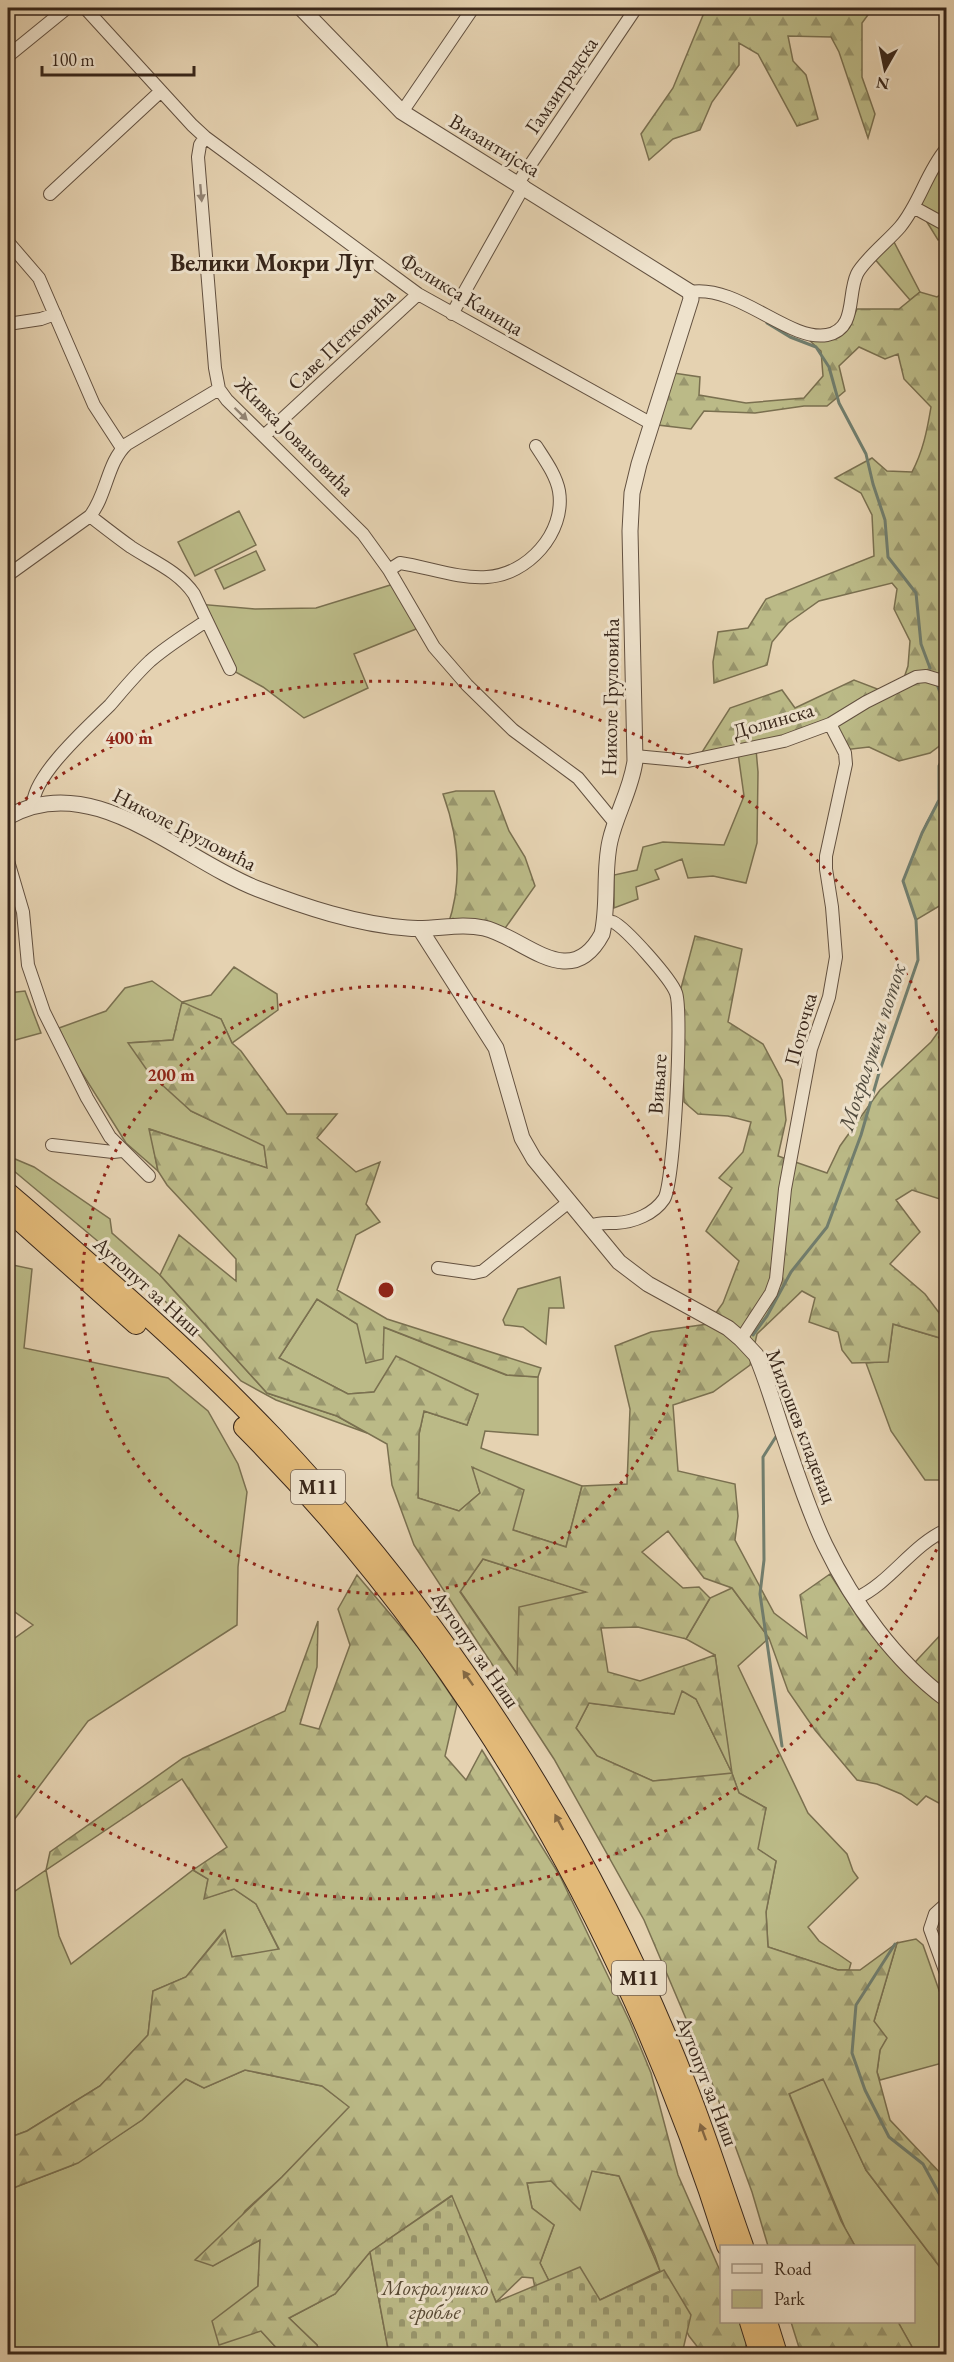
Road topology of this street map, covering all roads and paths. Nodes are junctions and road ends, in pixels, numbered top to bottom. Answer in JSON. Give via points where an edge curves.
{"nodes":[{"id":1,"x":67,"y":8,"type":"edge"},
{"id":2,"x":85,"y":8,"type":"edge"},
{"id":3,"x":301,"y":8,"type":"edge"},
{"id":4,"x":473,"y":8,"type":"edge"},
{"id":5,"x":636,"y":8,"type":"edge"},
{"id":6,"x":8,"y":56,"type":"edge"},
{"id":7,"x":161,"y":92,"type":"junction"},
{"id":8,"x":402,"y":112,"type":"junction"},
{"id":9,"x":206,"y":137,"type":"junction"},
{"id":10,"x":946,"y":149,"type":"edge"},
{"id":11,"x":521,"y":185,"type":"junction"},
{"id":12,"x":50,"y":194,"type":"dead end"},
{"id":13,"x":915,"y":208,"type":"junction"},
{"id":14,"x":946,"y":225,"type":"edge"},
{"id":15,"x":8,"y":242,"type":"edge"},
{"id":16,"x":690,"y":292,"type":"junction"},
{"id":17,"x":418,"y":294,"type":"junction"},
{"id":18,"x":55,"y":314,"type":"junction"},
{"id":19,"x":452,"y":314,"type":"junction"},
{"id":20,"x":8,"y":324,"type":"edge"},
{"id":21,"x":219,"y":390,"type":"junction"},
{"id":22,"x":652,"y":424,"type":"junction"},
{"id":23,"x":264,"y":436,"type":"junction"},
{"id":24,"x":536,"y":446,"type":"dead end"},
{"id":25,"x":122,"y":448,"type":"junction"},
{"id":26,"x":90,"y":516,"type":"junction"},
{"id":27,"x":394,"y":567,"type":"junction"},
{"id":28,"x":8,"y":575,"type":"edge"},
{"id":29,"x":206,"y":621,"type":"junction"},
{"id":30,"x":230,"y":669,"type":"dead end"},
{"id":31,"x":946,"y":682,"type":"edge"},
{"id":32,"x":830,"y":724,"type":"junction"},
{"id":33,"x":635,"y":756,"type":"junction"},
{"id":34,"x":33,"y":805,"type":"junction"},
{"id":35,"x":8,"y":817,"type":"edge"},
{"id":36,"x":615,"y":823,"type":"junction"},
{"id":37,"x":8,"y":861,"type":"edge"},
{"id":38,"x":604,"y":920,"type":"junction"},
{"id":39,"x":420,"y":929,"type":"junction"},
{"id":40,"x":52,"y":1145,"type":"dead end"},
{"id":41,"x":122,"y":1151,"type":"junction"},
{"id":42,"x":149,"y":1176,"type":"dead end"},
{"id":43,"x":8,"y":1193,"type":"edge"},
{"id":44,"x":570,"y":1201,"type":"junction"},
{"id":45,"x":8,"y":1210,"type":"edge"},
{"id":46,"x":590,"y":1226,"type":"junction"},
{"id":47,"x":438,"y":1268,"type":"dead end"},
{"id":48,"x":741,"y":1339,"type":"junction"},
{"id":49,"x":946,"y":1530,"type":"edge"},
{"id":50,"x":856,"y":1598,"type":"junction"},
{"id":51,"x":946,"y":1699,"type":"edge"},
{"id":52,"x":946,"y":1904,"type":"edge"},
{"id":53,"x":946,"y":1973,"type":"edge"},
{"id":54,"x":726,"y":2245,"type":"edge"},
{"id":55,"x":742,"y":2245,"type":"edge"},
{"id":56,"x":750,"y":2323,"type":"edge"},
{"id":57,"x":767,"y":2323,"type":"edge"},
{"id":58,"x":760,"y":2355,"type":"edge"},
{"id":59,"x":777,"y":2355,"type":"edge"}],
"edges":[{"from":1,"to":6,"type":"street"},
{"from":2,"to":7,"type":"street","name":"Феликса Каница"},
{"from":3,"to":8,"type":"street","name":"Византијска"},
{"from":4,"to":8,"type":"street"},
{"from":5,"to":11,"type":"street","name":"Гамзиградска"},
{"from":7,"to":9,"type":"street","name":"Феликса Каница"},
{"from":7,"to":12,"type":"street"},
{"from":8,"to":11,"type":"street","name":"Византијска"},
{"from":9,"to":17,"type":"street","name":"Феликса Каница"},
{"from":9,"to":21,"type":"street","name":"Живка Јовановића","one_way":true,"via":[[198,158]]},
{"from":10,"to":13,"type":"street","via":[[931,169]]},
{"from":11,"to":16,"type":"street","name":"Византијска"},
{"from":11,"to":19,"type":"street","name":"Гамзиградска"},
{"from":13,"to":14,"type":"street"},
{"from":13,"to":16,"type":"street","via":[[857,273],[847,320],[832,334],[812,335],[726,296],[709,291]]},
{"from":15,"to":18,"type":"street","via":[[39,278]]},
{"from":16,"to":22,"type":"street","name":"Николе Груловића"},
{"from":17,"to":19,"type":"street","name":"Феликса Каница"},
{"from":17,"to":23,"type":"street","name":"Саве Петковића"},
{"from":18,"to":20,"type":"street"},
{"from":18,"to":25,"type":"street","via":[[94,405]]},
{"from":19,"to":22,"type":"street","name":"Феликса Каница"},
{"from":21,"to":23,"type":"street","name":"Живка Јовановића","one_way":true},
{"from":21,"to":25,"type":"street"},
{"from":22,"to":33,"type":"street","name":"Николе Груловића","via":[[630,511]]},
{"from":23,"to":27,"type":"street","name":"Живка Јовановића"},
{"from":24,"to":27,"type":"street","via":[[556,483],[559,505],[549,537],[530,560],[504,574],[485,577]]},
{"from":25,"to":26,"type":"street"},
{"from":26,"to":28,"type":"street"},
{"from":26,"to":29,"type":"street","via":[[180,577],[194,594]]},
{"from":27,"to":36,"type":"street","name":"Живка Јовановића","via":[[434,647],[513,730],[578,778]]},
{"from":29,"to":30,"type":"street"},
{"from":29,"to":34,"type":"street","via":[[152,660],[77,737],[40,786]]},
{"from":31,"to":32,"type":"street","name":"Долинска","via":[[926,676],[916,678]]},
{"from":32,"to":33,"type":"street","name":"Долинска","via":[[784,741],[701,759]]},
{"from":32,"to":48,"type":"street","name":"Поточка","via":[[845,753],[846,764],[826,863],[835,963],[829,997],[811,1049],[785,1189],[776,1279]]},
{"from":33,"to":36,"type":"street","name":"Николе Груловића","via":[[631,784]]},
{"from":34,"to":35,"type":"street","name":"Николе Груловића"},
{"from":34,"to":39,"type":"street","name":"Николе Груловића","via":[[59,802],[101,808],[258,889],[353,920]]},
{"from":36,"to":38,"type":"street","name":"Николе Груловића","via":[[607,862]]},
{"from":37,"to":41,"type":"street","via":[[23,912],[31,975],[44,1012],[97,1117]]},
{"from":38,"to":39,"type":"street","name":"Николе Груловића","via":[[593,946],[565,962],[543,957],[482,927],[448,925]]},
{"from":38,"to":46,"type":"street","name":"Вињаге","via":[[616,924],[668,976],[677,996],[680,1029],[670,1172],[664,1198],[637,1219]]},
{"from":39,"to":44,"type":"street","name":"Милошев кладенац","via":[[496,1048],[526,1146]]},
{"from":40,"to":41,"type":"street"},
{"from":41,"to":42,"type":"street"},
{"from":55,"to":43,"type":"highway","name":"Аутопут за Ниш","number":"M11","one_way":true,"via":[[686,2084],[620,1936],[549,1804],[462,1668],[408,1595],[275,1439],[143,1312]]},
{"from":44,"to":46,"type":"street","name":"Милошев кладенац"},
{"from":44,"to":47,"type":"street","via":[[483,1271]]},
{"from":45,"to":54,"type":"highway","name":"Аутопут за Ниш","number":"M11","via":[[256,1438],[359,1556],[467,1702],[515,1776],[597,1920],[661,2060]]},
{"from":46,"to":48,"type":"street","name":"Милошев кладенац","via":[[619,1262],[638,1277]]},
{"from":48,"to":50,"type":"street","name":"Милошев кладенац","via":[[759,1364],[825,1544]]},
{"from":49,"to":50,"type":"street","via":[[882,1583]]},
{"from":50,"to":51,"type":"street","name":"Милошев кладенац","via":[[905,1663]]},
{"from":52,"to":53,"type":"street","via":[[935,1914],[930,1929]]},
{"from":56,"to":58,"type":"highway"},
{"from":57,"to":59,"type":"highway"}]}
